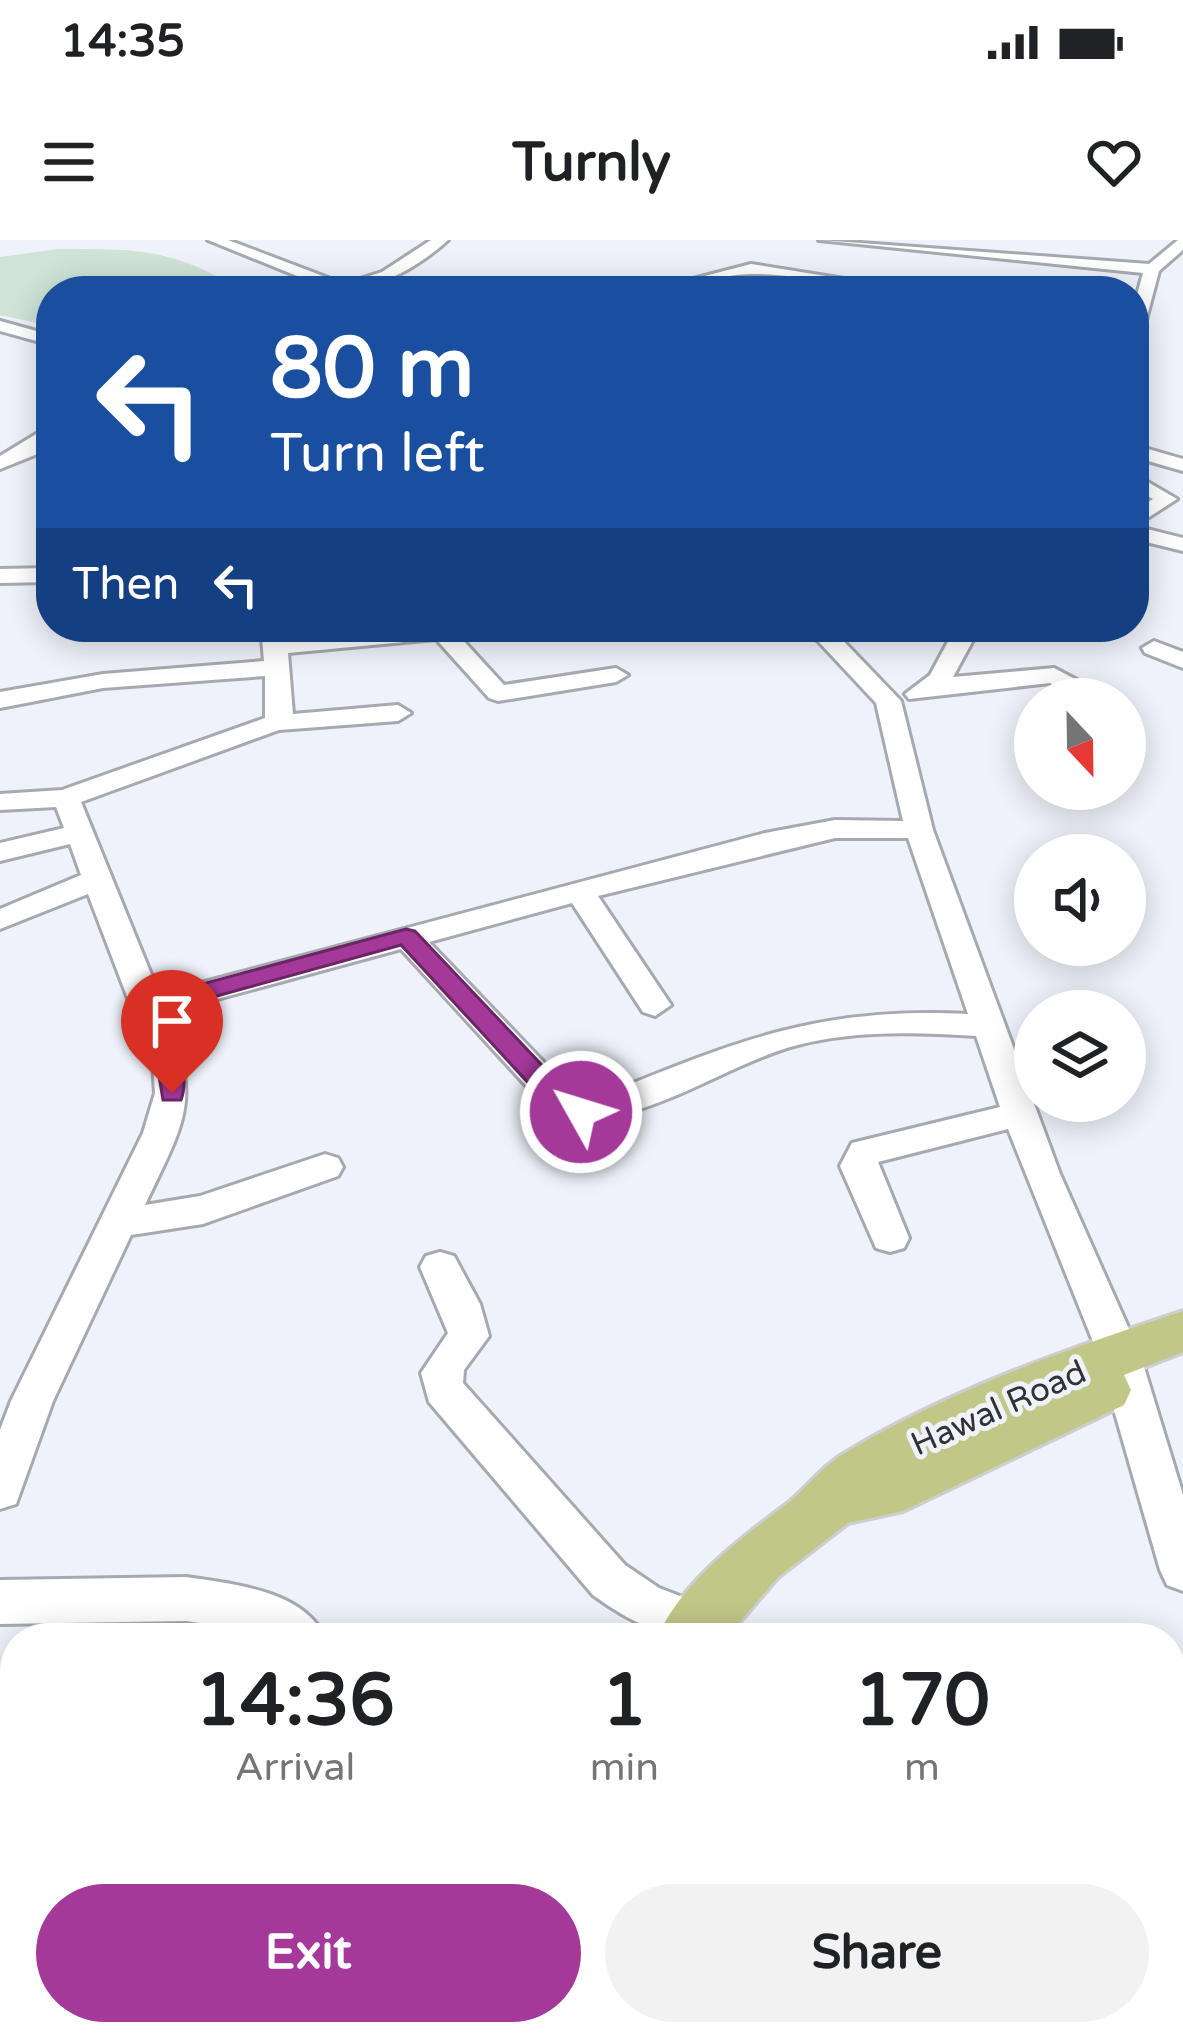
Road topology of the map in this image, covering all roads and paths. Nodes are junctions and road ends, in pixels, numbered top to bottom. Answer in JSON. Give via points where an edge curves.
{"nodes":[{"id":1,"x":215,"y":240,"type":"edge"},
{"id":2,"x":441,"y":240,"type":"edge"},
{"id":3,"x":826,"y":240,"type":"edge"},
{"id":4,"x":1183,"y":243,"type":"edge"},
{"id":5,"x":1152,"y":269,"type":"junction"},
{"id":6,"x":309,"y":276,"type":"edge"},
{"id":7,"x":382,"y":276,"type":"edge"},
{"id":8,"x":721,"y":276,"type":"edge"},
{"id":9,"x":795,"y":276,"type":"edge"},
{"id":10,"x":1149,"y":280,"type":"edge"},
{"id":11,"x":0,"y":326,"type":"edge"},
{"id":12,"x":36,"y":336,"type":"edge"},
{"id":13,"x":36,"y":437,"type":"edge"},
{"id":14,"x":36,"y":442,"type":"edge"},
{"id":15,"x":0,"y":444,"type":"edge"},
{"id":16,"x":1149,"y":455,"type":"edge"},
{"id":17,"x":0,"y":464,"type":"edge"},
{"id":18,"x":1183,"y":465,"type":"edge"},
{"id":19,"x":1149,"y":489,"type":"edge"},
{"id":20,"x":1149,"y":510,"type":"edge"},
{"id":21,"x":1149,"y":536,"type":"edge"},
{"id":22,"x":1183,"y":545,"type":"edge"},
{"id":23,"x":36,"y":575,"type":"edge"},
{"id":24,"x":0,"y":576,"type":"edge"},
{"id":25,"x":339,"y":642,"type":"edge"},
{"id":26,"x":451,"y":642,"type":"edge"},
{"id":27,"x":832,"y":642,"type":"edge"},
{"id":28,"x":959,"y":642,"type":"edge"},
{"id":29,"x":274,"y":647,"type":"edge"},
{"id":30,"x":1154,"y":648,"type":"dead end"},
{"id":31,"x":1183,"y":661,"type":"edge"},
{"id":32,"x":616,"y":675,"type":"dead end"},
{"id":33,"x":1024,"y":678,"type":"edge"},
{"id":34,"x":1060,"y":678,"type":"edge"},
{"id":35,"x":1014,"y":679,"type":"edge"},
{"id":36,"x":933,"y":687,"type":"junction"},
{"id":37,"x":0,"y":700,"type":"edge"},
{"id":38,"x":888,"y":701,"type":"junction"},
{"id":39,"x":398,"y":713,"type":"dead end"},
{"id":40,"x":275,"y":723,"type":"junction"},
{"id":41,"x":66,"y":798,"type":"junction"},
{"id":42,"x":0,"y":802,"type":"edge"},
{"id":43,"x":919,"y":830,"type":"junction"},
{"id":44,"x":75,"y":834,"type":"junction"},
{"id":45,"x":0,"y":852,"type":"edge"},
{"id":46,"x":98,"y":879,"type":"junction"},
{"id":47,"x":579,"y":890,"type":"junction"},
{"id":48,"x":0,"y":920,"type":"edge"},
{"id":49,"x":406,"y":936,"type":"junction"},
{"id":50,"x":655,"y":1005,"type":"dead end"},
{"id":51,"x":145,"y":1008,"type":"junction"},
{"id":52,"x":991,"y":1026,"type":"junction"},
{"id":53,"x":1014,"y":1091,"type":"edge"},
{"id":54,"x":1014,"y":1116,"type":"edge"},
{"id":55,"x":1025,"y":1122,"type":"edge"},
{"id":56,"x":325,"y":1167,"type":"dead end"},
{"id":57,"x":117,"y":1223,"type":"junction"},
{"id":58,"x":890,"y":1238,"type":"dead end"},
{"id":59,"x":440,"y":1267,"type":"dead end"},
{"id":60,"x":1183,"y":1331,"type":"edge"},
{"id":61,"x":1183,"y":1364,"type":"edge"},
{"id":62,"x":1122,"y":1367,"type":"junction"},
{"id":63,"x":0,"y":1490,"type":"edge"},
{"id":64,"x":1183,"y":1570,"type":"edge"},
{"id":65,"x":0,"y":1602,"type":"edge"},
{"id":66,"x":276,"y":1623,"type":"edge"},
{"id":67,"x":677,"y":1623,"type":"edge"},
{"id":68,"x":698,"y":1623,"type":"edge"}],
"edges":[{"from":1,"to":6,"type":"street"},
{"from":2,"to":7,"type":"street"},
{"from":3,"to":5,"type":"street"},
{"from":4,"to":5,"type":"street"},
{"from":5,"to":10,"type":"street"},
{"from":8,"to":9,"type":"street","via":[[751,269]]},
{"from":11,"to":12,"type":"street"},
{"from":13,"to":15,"type":"street"},
{"from":14,"to":17,"type":"street"},
{"from":16,"to":18,"type":"street"},
{"from":19,"to":20,"type":"street","via":[[1167,499]]},
{"from":21,"to":22,"type":"street"},
{"from":23,"to":24,"type":"street"},
{"from":25,"to":29,"type":"street"},
{"from":26,"to":32,"type":"street","via":[[498,693]]},
{"from":27,"to":38,"type":"street"},
{"from":28,"to":36,"type":"street"},
{"from":29,"to":37,"type":"street"},
{"from":29,"to":40,"type":"street","via":[[281,712]]},
{"from":30,"to":31,"type":"street"},
{"from":33,"to":34,"type":"street"},
{"from":35,"to":36,"type":"street"},
{"from":36,"to":38,"type":"street"},
{"from":38,"to":43,"type":"street"},
{"from":39,"to":40,"type":"street"},
{"from":40,"to":41,"type":"street"},
{"from":41,"to":42,"type":"street"},
{"from":41,"to":44,"type":"street"},
{"from":43,"to":47,"type":"street","via":[[835,829]]},
{"from":43,"to":52,"type":"street"},
{"from":44,"to":45,"type":"street"},
{"from":44,"to":46,"type":"street"},
{"from":46,"to":48,"type":"street"},
{"from":46,"to":51,"type":"street"},
{"from":47,"to":49,"type":"street"},
{"from":47,"to":50,"type":"street"},
{"from":49,"to":51,"type":"street"},
{"from":49,"to":52,"type":"street","via":[[565,1106],[581,1112],[837,1026]]},
{"from":51,"to":57,"type":"street","via":[[170,1064],[172,1093]]},
{"from":52,"to":53,"type":"street"},
{"from":54,"to":58,"type":"street","via":[[866,1152],[858,1166],[862,1187]]},
{"from":55,"to":62,"type":"street"},
{"from":56,"to":57,"type":"street","via":[[203,1210]]},
{"from":57,"to":63,"type":"street","via":[[32,1401]]},
{"from":59,"to":67,"type":"street","via":[[470,1336],[444,1362],[444,1390],[609,1580]]},
{"from":60,"to":62,"type":"main road","name":"Hawal Road"},
{"from":61,"to":62,"type":"main road","name":"Hawal Road"},
{"from":62,"to":64,"type":"street"},
{"from":62,"to":68,"type":"main road","name":"Hawal Road","via":[[883,1494],[827,1507],[758,1559]]},
{"from":65,"to":66,"type":"street","via":[[186,1599],[250,1608]]}]}
